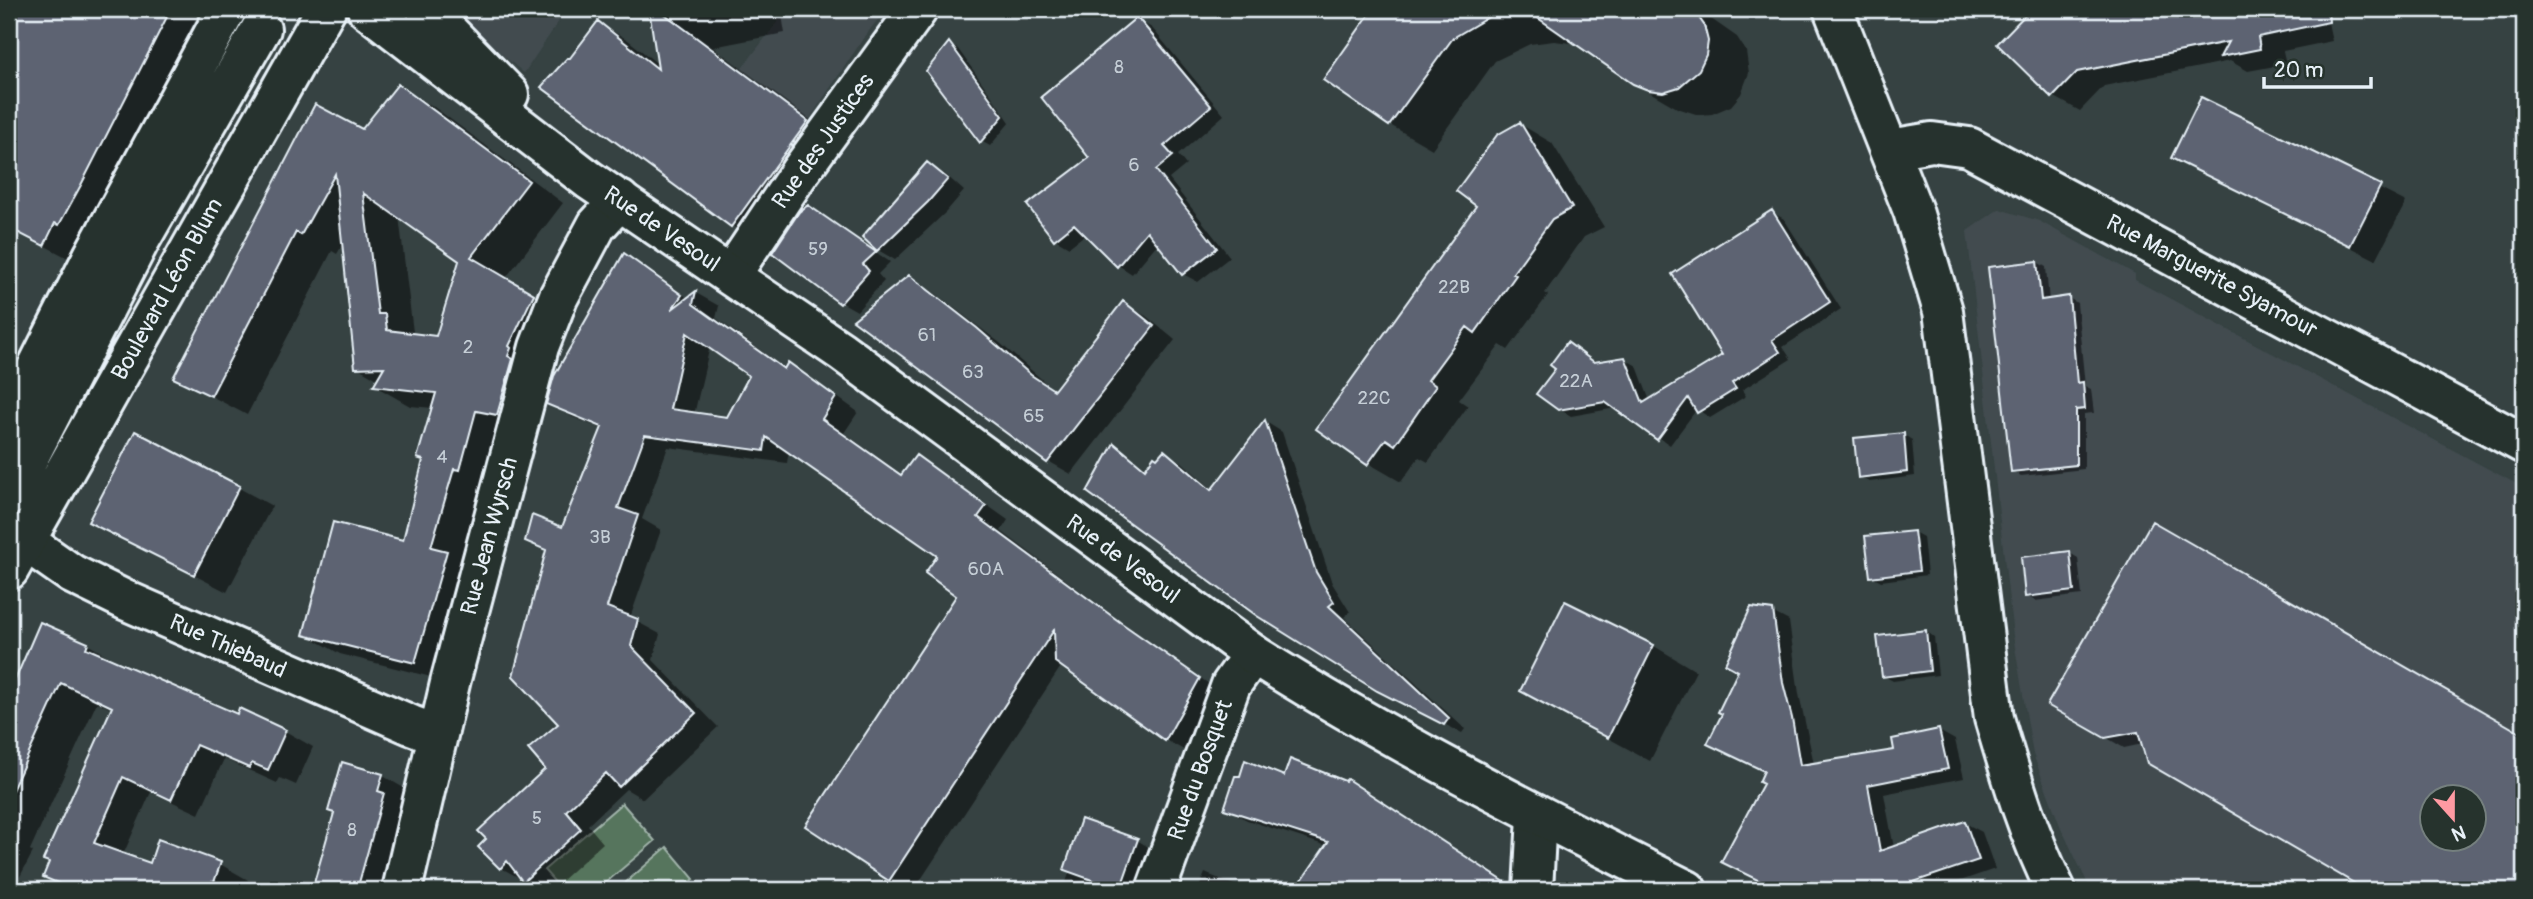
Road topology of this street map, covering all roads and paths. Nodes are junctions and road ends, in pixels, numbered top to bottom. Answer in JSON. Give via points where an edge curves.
{"nodes":[{"id":1,"x":227,"y":9,"type":"edge"},
{"id":2,"x":326,"y":9,"type":"edge"},
{"id":3,"x":367,"y":9,"type":"edge"},
{"id":4,"x":426,"y":9,"type":"edge"},
{"id":5,"x":918,"y":9,"type":"edge"},
{"id":6,"x":1833,"y":9,"type":"edge"},
{"id":7,"x":261,"y":29,"type":"dead end"},
{"id":8,"x":1890,"y":149,"type":"junction"},
{"id":9,"x":604,"y":190,"type":"junction"},
{"id":10,"x":731,"y":275,"type":"junction"},
{"id":11,"x":9,"y":423,"type":"edge"},
{"id":12,"x":2524,"y":444,"type":"edge"},
{"id":13,"x":9,"y":496,"type":"edge"},
{"id":14,"x":17,"y":555,"type":"edge"},
{"id":15,"x":1253,"y":654,"type":"junction"},
{"id":16,"x":438,"y":735,"type":"junction"},
{"id":17,"x":1537,"y":816,"type":"junction"},
{"id":18,"x":402,"y":890,"type":"edge"},
{"id":19,"x":1156,"y":890,"type":"edge"},
{"id":20,"x":1533,"y":890,"type":"edge"},
{"id":21,"x":1687,"y":890,"type":"edge"},
{"id":22,"x":2056,"y":890,"type":"edge"}],
"edges":[{"from":1,"to":11,"type":"street"},
{"from":2,"to":14,"type":"street","name":"Boulevard Léon Blum"},
{"from":3,"to":9,"type":"street","name":"Rue de Vesoul"},
{"from":4,"to":9,"type":"street","name":"Rue de Vesoul"},
{"from":5,"to":10,"type":"street","name":"Rue des Justices"},
{"from":6,"to":8,"type":"street"},
{"from":7,"to":13,"type":"street","name":"Boulevard Léon Blum","via":[[139,242]]},
{"from":8,"to":12,"type":"street","name":"Rue Marguerite Syamour","via":[[1932,142],[1969,147]]},
{"from":8,"to":22,"type":"street","via":[[1943,311],[1994,718],[2040,859]]},
{"from":9,"to":10,"type":"street","name":"Rue de Vesoul"},
{"from":9,"to":16,"type":"street","name":"Rue Jean Wyrsch","via":[[597,225],[558,298],[539,347]]},
{"from":10,"to":15,"type":"street","name":"Rue de Vesoul"},
{"from":14,"to":16,"type":"street","name":"Rue Thiebaud","via":[[72,574]]},
{"from":15,"to":17,"type":"street","name":"Rue de Vesoul"},
{"from":15,"to":19,"type":"street","name":"Rue du Bosquet","via":[[1231,685]]},
{"from":16,"to":18,"type":"street","name":"Rue Jean Wyrsch"},
{"from":17,"to":20,"type":"street"},
{"from":17,"to":21,"type":"street","name":"Rue de Vesoul"}]}
